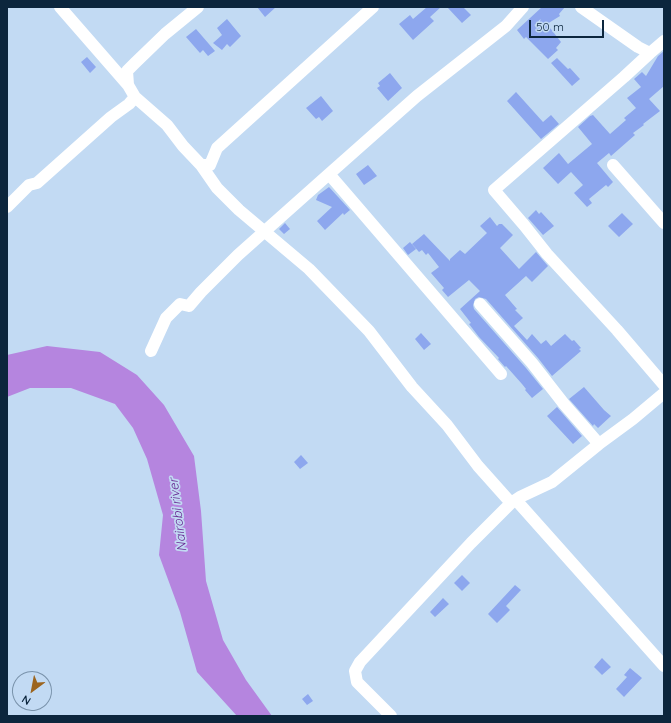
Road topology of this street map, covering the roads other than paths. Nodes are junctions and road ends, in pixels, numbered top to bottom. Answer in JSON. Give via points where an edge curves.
{"nodes":[{"id":1,"x":60,"y":7,"type":"edge"},
{"id":2,"x":198,"y":7,"type":"edge"},
{"id":3,"x":373,"y":7,"type":"edge"},
{"id":4,"x":523,"y":7,"type":"edge"},
{"id":5,"x":581,"y":7,"type":"edge"},
{"id":6,"x":664,"y":42,"type":"edge"},
{"id":7,"x":650,"y":53,"type":"junction"},
{"id":8,"x":128,"y":86,"type":"junction"},
{"id":9,"x":135,"y":97,"type":"junction"},
{"id":10,"x":200,"y":165,"type":"junction"},
{"id":11,"x":613,"y":165,"type":"dead end"},
{"id":12,"x":329,"y":174,"type":"junction"},
{"id":13,"x":7,"y":207,"type":"edge"},
{"id":14,"x":664,"y":223,"type":"edge"},
{"id":15,"x":265,"y":231,"type":"junction"},
{"id":16,"x":480,"y":304,"type":"dead end"},
{"id":17,"x":151,"y":351,"type":"dead end"},
{"id":18,"x":501,"y":374,"type":"dead end"},
{"id":19,"x":664,"y":385,"type":"edge"},
{"id":20,"x":664,"y":393,"type":"edge"},
{"id":21,"x":599,"y":444,"type":"junction"},
{"id":22,"x":514,"y":502,"type":"junction"},
{"id":23,"x":664,"y":666,"type":"edge"},
{"id":24,"x":391,"y":716,"type":"edge"}],
"edges":[{"from":1,"to":8,"type":"street"},
{"from":2,"to":8,"type":"street","via":[[165,34],[127,72]]},
{"from":3,"to":10,"type":"street","via":[[217,148],[210,165]]},
{"from":4,"to":12,"type":"street","via":[[506,26],[417,96]]},
{"from":5,"to":7,"type":"street"},
{"from":6,"to":7,"type":"street"},
{"from":7,"to":19,"type":"street","via":[[494,190],[547,254]]},
{"from":8,"to":9,"type":"street"},
{"from":9,"to":10,"type":"street","via":[[167,125]]},
{"from":9,"to":13,"type":"street"},
{"from":10,"to":15,"type":"street","via":[[217,188]]},
{"from":11,"to":14,"type":"street"},
{"from":12,"to":15,"type":"street"},
{"from":12,"to":18,"type":"street"},
{"from":15,"to":17,"type":"street","via":[[229,263],[189,306],[180,304],[166,318]]},
{"from":15,"to":22,"type":"street","via":[[309,269],[369,331],[478,466]]},
{"from":16,"to":21,"type":"street"},
{"from":20,"to":21,"type":"street"},
{"from":21,"to":22,"type":"street","via":[[552,482]]},
{"from":22,"to":23,"type":"street"},
{"from":22,"to":24,"type":"street","via":[[360,662],[355,671],[357,682]]}]}
